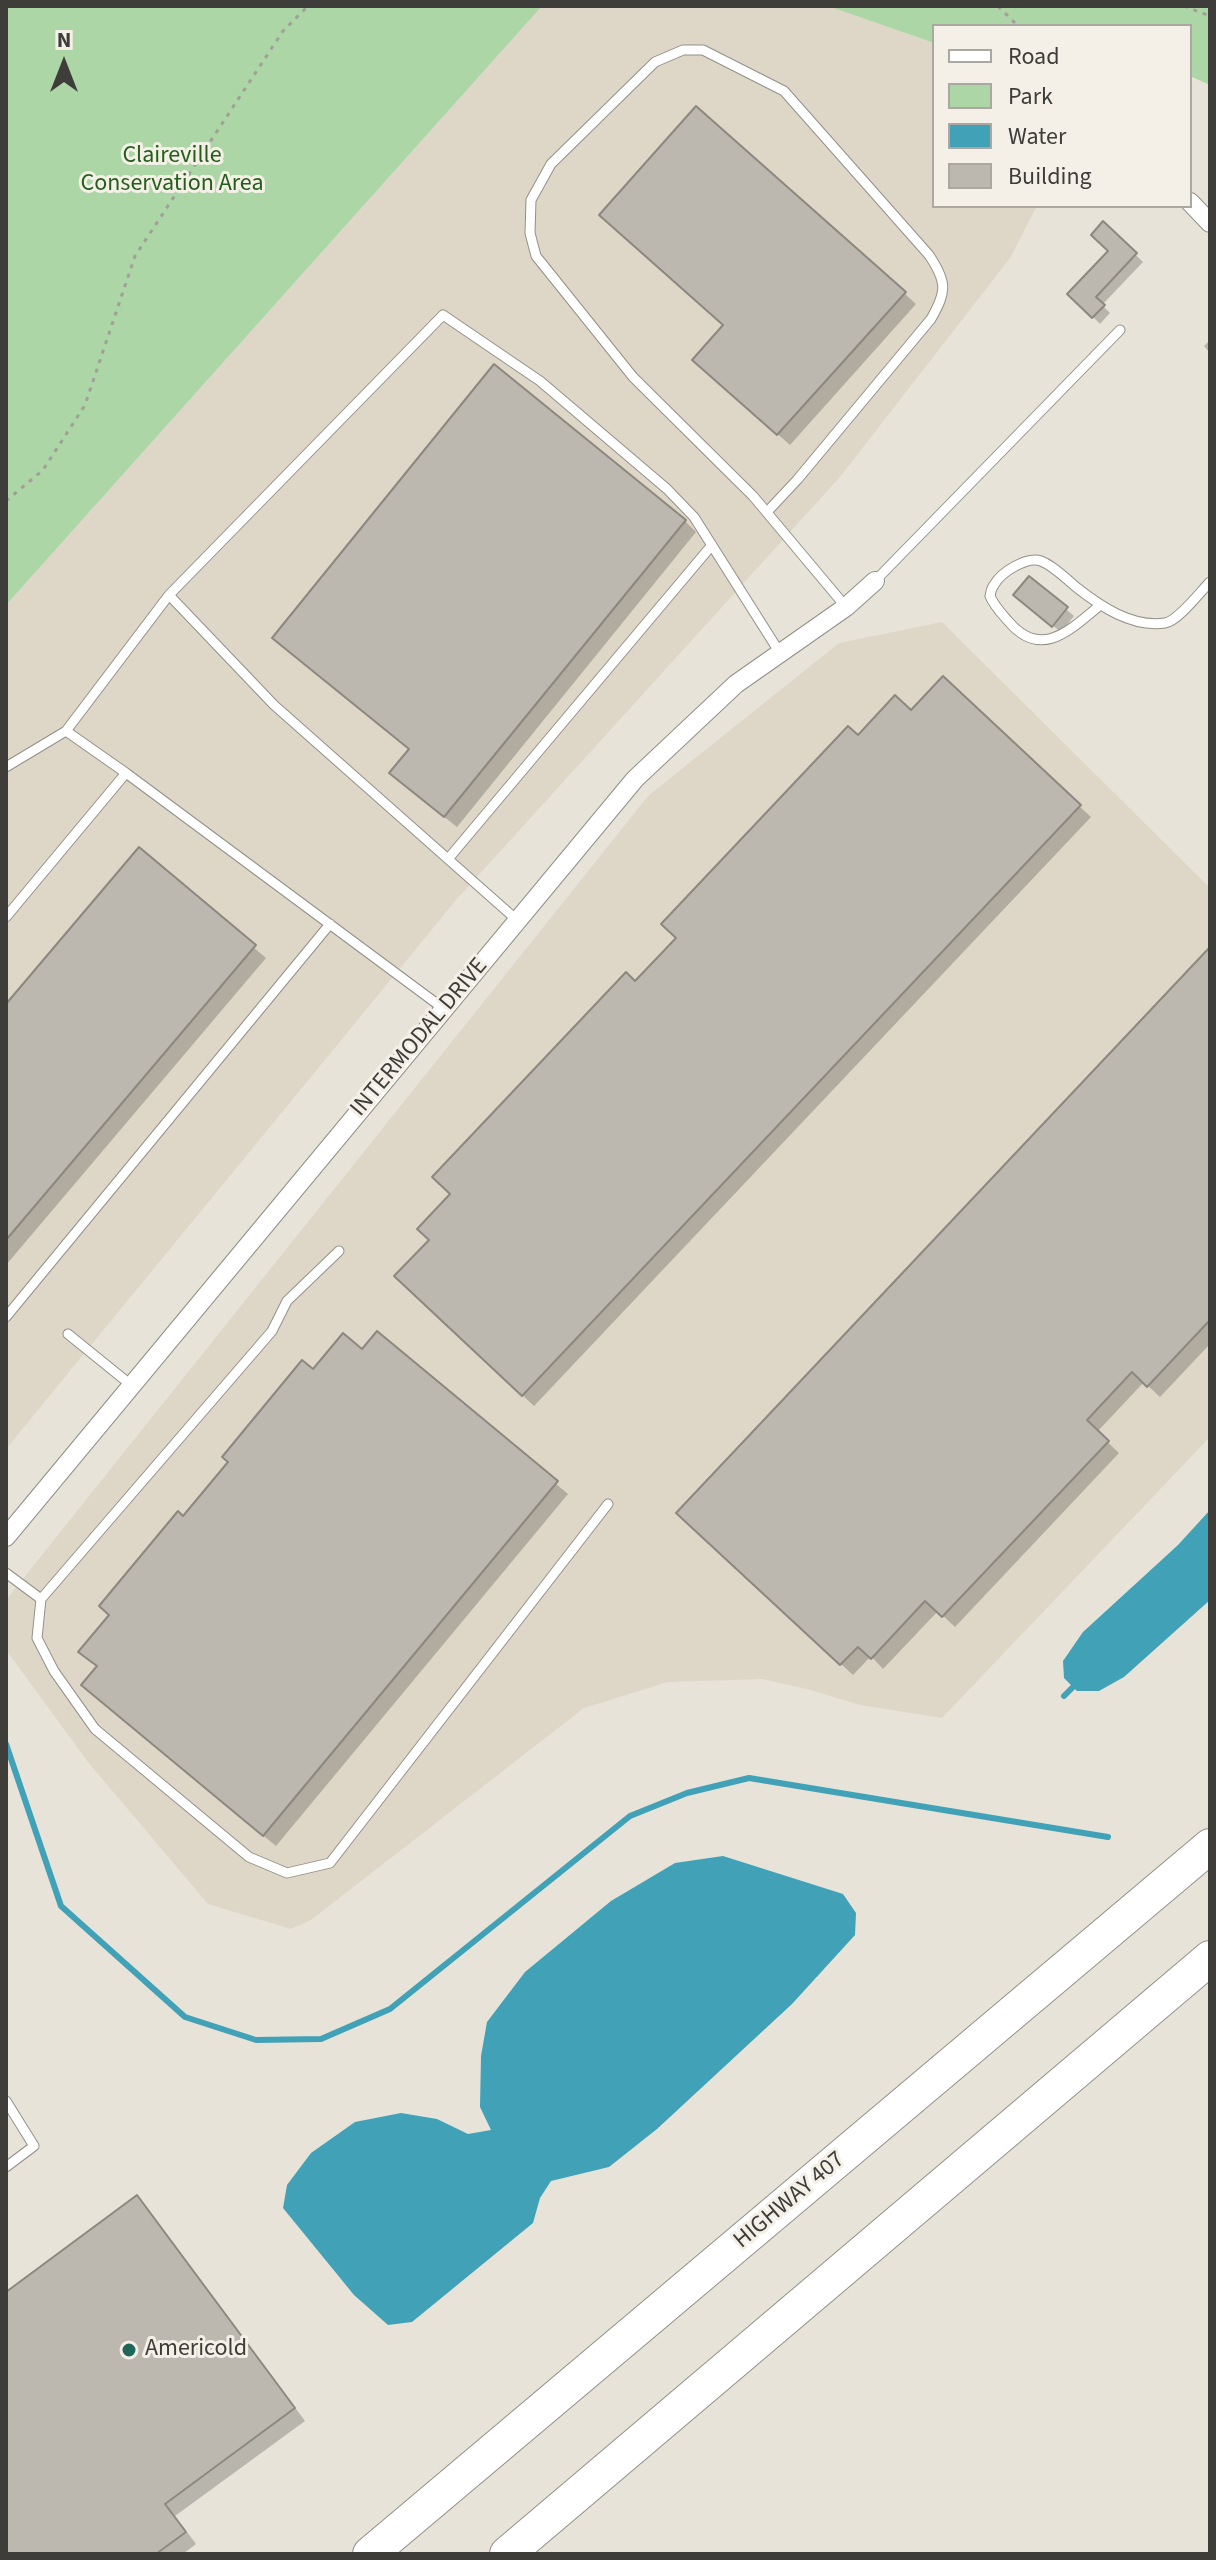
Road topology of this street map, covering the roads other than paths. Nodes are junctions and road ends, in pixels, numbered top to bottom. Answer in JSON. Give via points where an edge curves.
{"nodes":[{"id":1,"x":1192,"y":204,"type":"edge"},
{"id":2,"x":1210,"y":223,"type":"edge"},
{"id":3,"x":1120,"y":330,"type":"dead end"},
{"id":4,"x":767,"y":512,"type":"junction"},
{"id":5,"x":712,"y":545,"type":"junction"},
{"id":6,"x":875,"y":581,"type":"joint"},
{"id":7,"x":1210,"y":582,"type":"edge"},
{"id":8,"x":169,"y":595,"type":"junction"},
{"id":9,"x":1099,"y":606,"type":"junction"},
{"id":10,"x":846,"y":607,"type":"junction"},
{"id":11,"x":780,"y":653,"type":"junction"},
{"id":12,"x":66,"y":731,"type":"junction"},
{"id":13,"x":6,"y":767,"type":"edge"},
{"id":14,"x":126,"y":773,"type":"junction"},
{"id":15,"x":448,"y":859,"type":"junction"},
{"id":16,"x":6,"y":917,"type":"edge"},
{"id":17,"x":518,"y":921,"type":"junction"},
{"id":18,"x":330,"y":924,"type":"junction"},
{"id":19,"x":444,"y":1009,"type":"junction"},
{"id":20,"x":339,"y":1251,"type":"dead end"},
{"id":21,"x":6,"y":1317,"type":"edge"},
{"id":22,"x":68,"y":1334,"type":"dead end"},
{"id":23,"x":131,"y":1385,"type":"junction"},
{"id":24,"x":608,"y":1504,"type":"dead end"},
{"id":25,"x":6,"y":1537,"type":"edge"},
{"id":26,"x":6,"y":1573,"type":"edge"},
{"id":27,"x":41,"y":1599,"type":"junction"},
{"id":28,"x":1210,"y":1846,"type":"edge"},
{"id":29,"x":1210,"y":1958,"type":"edge"},
{"id":30,"x":6,"y":2101,"type":"edge"},
{"id":31,"x":6,"y":2167,"type":"edge"},
{"id":32,"x":370,"y":2554,"type":"edge"},
{"id":33,"x":507,"y":2554,"type":"edge"}],
"edges":[{"from":1,"to":2,"type":"street"},
{"from":3,"to":6,"type":"lane"},
{"from":4,"to":4,"type":"lane","via":[[633,377],[536,256],[530,233],[531,200],[551,164],[655,62],[683,50],[703,50],[784,91],[929,255],[942,280],[943,298],[931,319]]},
{"from":4,"to":10,"type":"lane"},
{"from":5,"to":8,"type":"lane","via":[[667,489],[598,430],[540,381],[443,315]]},
{"from":5,"to":11,"type":"lane"},
{"from":5,"to":15,"type":"lane"},
{"from":6,"to":10,"type":"street","name":"INTERMODAL DRIVE"},
{"from":7,"to":9,"type":"lane","via":[[1165,623],[1138,622]]},
{"from":8,"to":12,"type":"lane"},
{"from":8,"to":15,"type":"lane","via":[[274,705]]},
{"from":9,"to":9,"type":"lane","via":[[1059,634],[1035,641],[1018,633],[990,596],[994,584],[1032,559],[1056,570]]},
{"from":10,"to":11,"type":"street","name":"INTERMODAL DRIVE"},
{"from":11,"to":17,"type":"street","name":"INTERMODAL DRIVE","via":[[736,684],[635,779]]},
{"from":12,"to":13,"type":"lane"},
{"from":12,"to":14,"type":"lane"},
{"from":14,"to":16,"type":"lane"},
{"from":14,"to":18,"type":"lane"},
{"from":15,"to":17,"type":"lane"},
{"from":17,"to":19,"type":"street","name":"INTERMODAL DRIVE"},
{"from":18,"to":19,"type":"lane"},
{"from":18,"to":21,"type":"lane"},
{"from":19,"to":23,"type":"street","name":"INTERMODAL DRIVE"},
{"from":20,"to":27,"type":"lane","via":[[287,1301],[272,1331]]},
{"from":22,"to":23,"type":"lane"},
{"from":23,"to":25,"type":"street","name":"INTERMODAL DRIVE"},
{"from":24,"to":27,"type":"lane","via":[[330,1863],[287,1873],[249,1857],[95,1729],[37,1638]]},
{"from":26,"to":27,"type":"lane"},
{"from":28,"to":32,"type":"highway","name":"HIGHWAY 407"},
{"from":29,"to":33,"type":"highway"},
{"from":30,"to":31,"type":"lane","via":[[34,2146]]}]}
